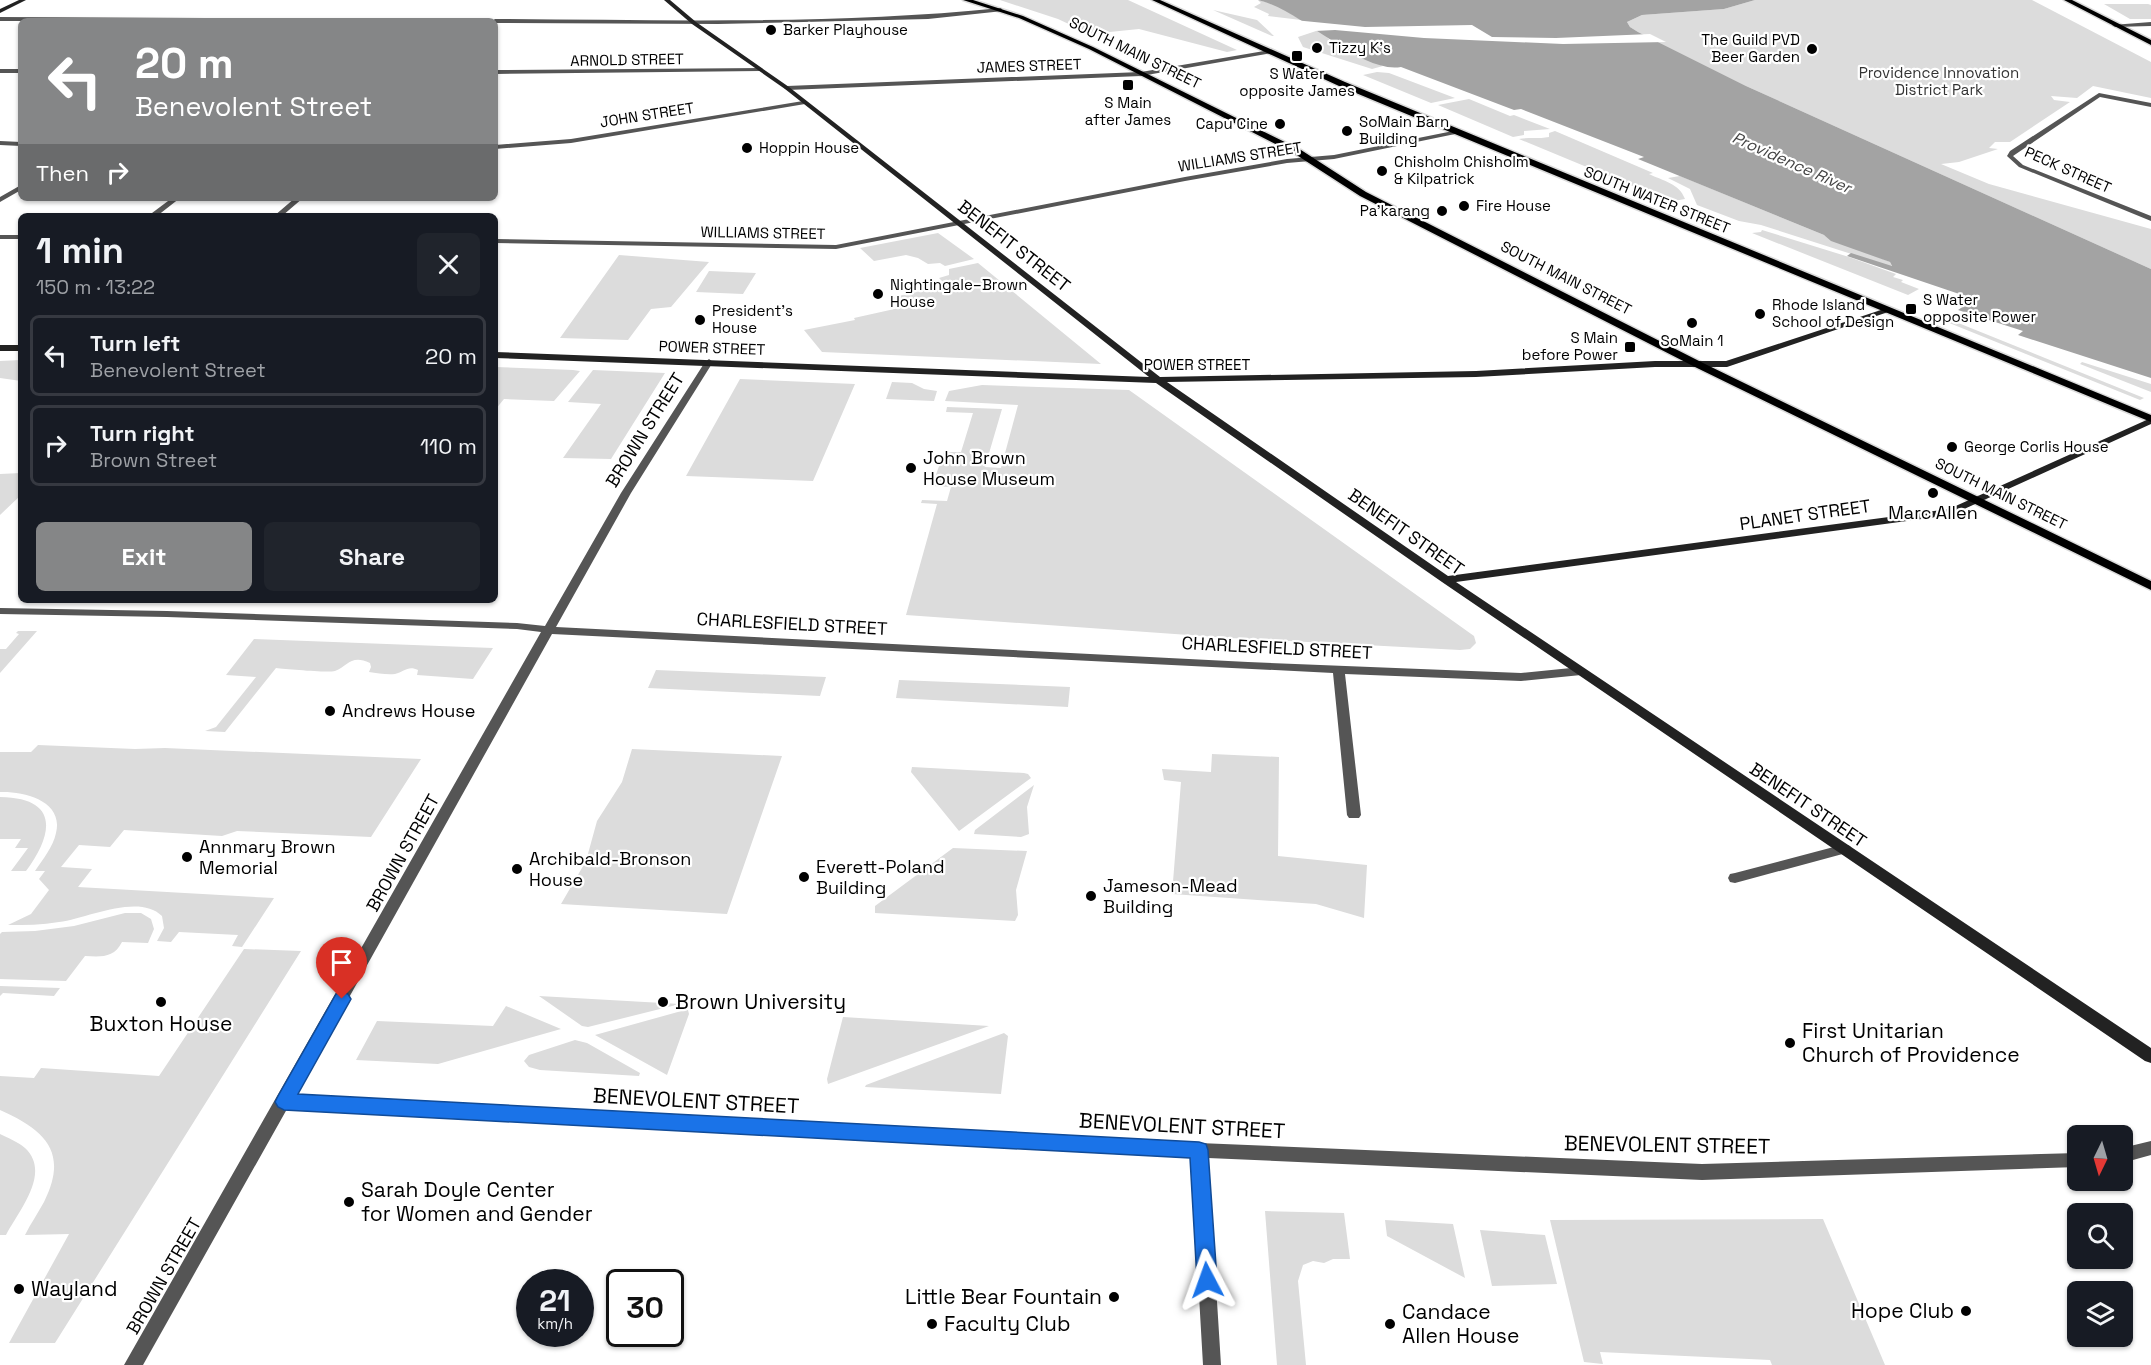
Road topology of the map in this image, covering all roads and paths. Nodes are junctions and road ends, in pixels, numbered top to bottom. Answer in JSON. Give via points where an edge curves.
{"nodes":[{"id":1,"x":23,"y":0,"type":"edge"},
{"id":2,"x":667,"y":0,"type":"edge"},
{"id":3,"x":966,"y":0,"type":"edge"},
{"id":4,"x":1155,"y":0,"type":"edge"},
{"id":5,"x":2067,"y":0,"type":"edge"},
{"id":6,"x":1001,"y":10,"type":"junction"},
{"id":7,"x":0,"y":11,"type":"edge"},
{"id":8,"x":0,"y":19,"type":"edge"},
{"id":9,"x":18,"y":19,"type":"edge"},
{"id":10,"x":498,"y":21,"type":"edge"},
{"id":11,"x":694,"y":23,"type":"junction"},
{"id":12,"x":2115,"y":24,"type":"junction"},
{"id":13,"x":2151,"y":24,"type":"edge"},
{"id":14,"x":2151,"y":43,"type":"edge"},
{"id":15,"x":1270,"y":52,"type":"junction"},
{"id":16,"x":760,"y":69,"type":"junction"},
{"id":17,"x":0,"y":71,"type":"edge"},
{"id":18,"x":18,"y":71,"type":"edge"},
{"id":19,"x":498,"y":72,"type":"edge"},
{"id":20,"x":1141,"y":74,"type":"junction"},
{"id":21,"x":787,"y":88,"type":"junction"},
{"id":22,"x":803,"y":103,"type":"junction"},
{"id":23,"x":2151,"y":105,"type":"edge"},
{"id":24,"x":1458,"y":132,"type":"junction"},
{"id":25,"x":0,"y":143,"type":"edge"},
{"id":26,"x":18,"y":144,"type":"edge"},
{"id":27,"x":498,"y":147,"type":"edge"},
{"id":28,"x":1311,"y":159,"type":"junction"},
{"id":29,"x":18,"y":189,"type":"edge"},
{"id":30,"x":0,"y":200,"type":"edge"},
{"id":31,"x":172,"y":201,"type":"edge"},
{"id":32,"x":296,"y":201,"type":"edge"},
{"id":33,"x":156,"y":213,"type":"edge"},
{"id":34,"x":282,"y":213,"type":"edge"},
{"id":35,"x":2151,"y":219,"type":"edge"},
{"id":36,"x":956,"y":222,"type":"junction"},
{"id":37,"x":0,"y":237,"type":"edge"},
{"id":38,"x":18,"y":237,"type":"edge"},
{"id":39,"x":498,"y":241,"type":"edge"},
{"id":40,"x":1890,"y":310,"type":"junction"},
{"id":41,"x":0,"y":348,"type":"edge"},
{"id":42,"x":18,"y":348,"type":"edge"},
{"id":43,"x":498,"y":355,"type":"edge"},
{"id":44,"x":709,"y":362,"type":"junction"},
{"id":45,"x":1699,"y":365,"type":"junction"},
{"id":46,"x":1158,"y":380,"type":"junction"},
{"id":47,"x":2151,"y":420,"type":"edge"},
{"id":48,"x":1978,"y":501,"type":"junction"},
{"id":49,"x":1446,"y":580,"type":"junction"},
{"id":50,"x":2151,"y":586,"type":"edge"},
{"id":51,"x":0,"y":610,"type":"edge"},
{"id":52,"x":549,"y":630,"type":"junction"},
{"id":53,"x":1339,"y":669,"type":"junction"},
{"id":54,"x":1581,"y":671,"type":"junction"},
{"id":55,"x":1354,"y":815,"type":"dead end"},
{"id":56,"x":1845,"y":849,"type":"junction"},
{"id":57,"x":1735,"y":878,"type":"dead end"},
{"id":58,"x":2151,"y":1056,"type":"edge"},
{"id":59,"x":284,"y":1102,"type":"junction"},
{"id":60,"x":2151,"y":1148,"type":"edge"},
{"id":61,"x":1199,"y":1150,"type":"junction"},
{"id":62,"x":2133,"y":1152,"type":"edge"},
{"id":63,"x":2067,"y":1160,"type":"edge"},
{"id":64,"x":133,"y":1365,"type":"edge"},
{"id":65,"x":1212,"y":1365,"type":"edge"}],
"edges":[{"from":1,"to":7,"type":"street"},
{"from":2,"to":11,"type":"street","name":"BENEFIT STREET"},
{"from":3,"to":6,"type":"main road","name":"SOUTH MAIN STREET"},
{"from":4,"to":15,"type":"main road","name":"SOUTH WATER STREET"},
{"from":5,"to":12,"type":"main road"},
{"from":6,"to":11,"type":"street","via":[[958,15]]},
{"from":6,"to":20,"type":"main road","name":"SOUTH MAIN STREET"},
{"from":8,"to":9,"type":"street"},
{"from":10,"to":11,"type":"street"},
{"from":11,"to":16,"type":"street","name":"BENEFIT STREET"},
{"from":12,"to":13,"type":"street"},
{"from":12,"to":14,"type":"main road"},
{"from":15,"to":20,"type":"street","name":"JAMES STREET"},
{"from":15,"to":24,"type":"main road","name":"SOUTH WATER STREET"},
{"from":16,"to":19,"type":"street","name":"ARNOLD STREET"},
{"from":16,"to":21,"type":"street","name":"BENEFIT STREET"},
{"from":17,"to":18,"type":"street"},
{"from":20,"to":21,"type":"street","name":"JAMES STREET"},
{"from":20,"to":28,"type":"main road","name":"SOUTH MAIN STREET"},
{"from":21,"to":22,"type":"street","name":"BENEFIT STREET"},
{"from":22,"to":27,"type":"street","name":"JOHN STREET","via":[[572,141]]},
{"from":22,"to":36,"type":"street","name":"BENEFIT STREET"},
{"from":23,"to":35,"type":"street","name":"PECK STREET","via":[[2099,95],[2010,156],[2021,166]]},
{"from":24,"to":28,"type":"street","name":"WILLIAMS STREET"},
{"from":24,"to":40,"type":"main road","name":"SOUTH WATER STREET"},
{"from":25,"to":26,"type":"street"},
{"from":28,"to":36,"type":"street","name":"WILLIAMS STREET"},
{"from":28,"to":45,"type":"main road","name":"SOUTH MAIN STREET","via":[[1363,194]]},
{"from":29,"to":30,"type":"street"},
{"from":31,"to":33,"type":"street"},
{"from":32,"to":34,"type":"street"},
{"from":36,"to":39,"type":"street","name":"WILLIAMS STREET","via":[[818,248]]},
{"from":36,"to":46,"type":"street","name":"BENEFIT STREET"},
{"from":37,"to":38,"type":"street"},
{"from":40,"to":45,"type":"street","name":"POWER STREET","via":[[1727,364]]},
{"from":40,"to":47,"type":"main road","name":"SOUTH WATER STREET"},
{"from":41,"to":42,"type":"street"},
{"from":43,"to":44,"type":"street","name":"POWER STREET"},
{"from":44,"to":46,"type":"street","name":"POWER STREET"},
{"from":44,"to":52,"type":"street","name":"BROWN STREET","via":[[626,493]]},
{"from":45,"to":46,"type":"street","name":"POWER STREET"},
{"from":45,"to":48,"type":"main road","name":"SOUTH MAIN STREET"},
{"from":46,"to":49,"type":"street","name":"BENEFIT STREET"},
{"from":47,"to":48,"type":"street","name":"PLANET STREET"},
{"from":48,"to":49,"type":"street","name":"PLANET STREET","via":[[1951,513]]},
{"from":48,"to":50,"type":"main road","name":"SOUTH MAIN STREET"},
{"from":49,"to":54,"type":"street","name":"BENEFIT STREET"},
{"from":51,"to":52,"type":"street","name":"CHARLESFIELD STREET"},
{"from":52,"to":53,"type":"street","name":"CHARLESFIELD STREET"},
{"from":52,"to":59,"type":"street","name":"BROWN STREET"},
{"from":53,"to":54,"type":"street","name":"CHARLESFIELD STREET","via":[[1521,677]]},
{"from":53,"to":55,"type":"street"},
{"from":54,"to":56,"type":"street","name":"BENEFIT STREET"},
{"from":56,"to":57,"type":"street"},
{"from":56,"to":58,"type":"street","name":"BENEFIT STREET"},
{"from":59,"to":61,"type":"street","name":"BENEVOLENT STREET"},
{"from":59,"to":64,"type":"street","name":"BROWN STREET"},
{"from":60,"to":62,"type":"street"},
{"from":61,"to":63,"type":"street","name":"BENEVOLENT STREET","via":[[1702,1172]]},
{"from":61,"to":65,"type":"street"}]}
